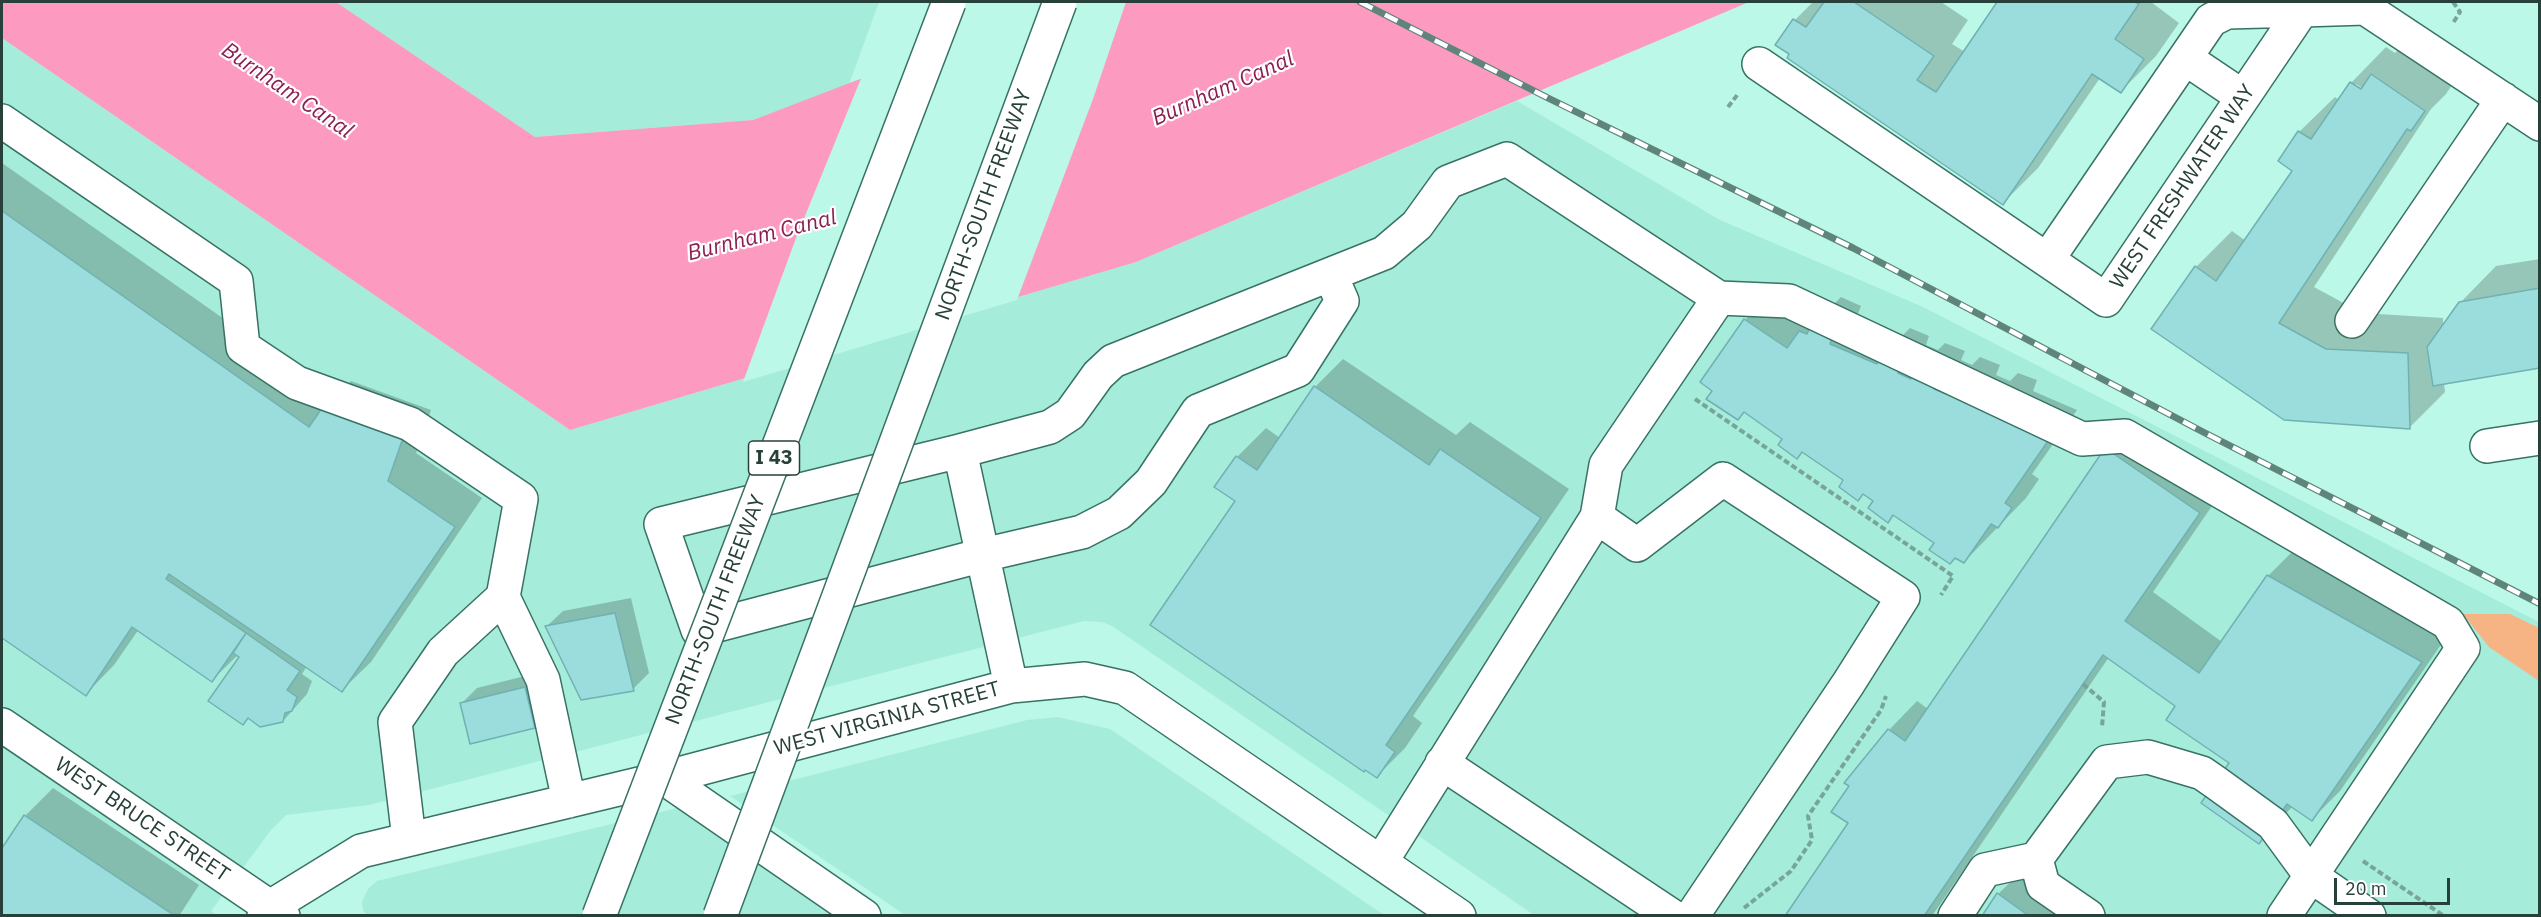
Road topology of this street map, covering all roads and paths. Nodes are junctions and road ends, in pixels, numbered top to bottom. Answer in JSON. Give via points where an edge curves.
{"nodes":[{"id":1,"x":949,"y":2,"type":"edge"},
{"id":2,"x":1060,"y":2,"type":"edge"},
{"id":3,"x":2302,"y":10,"type":"junction"},
{"id":4,"x":2185,"y":58,"type":"junction"},
{"id":5,"x":1759,"y":64,"type":"dead end"},
{"id":6,"x":2243,"y":97,"type":"junction"},
{"id":7,"x":2502,"y":99,"type":"junction"},
{"id":8,"x":2,"y":121,"type":"edge"},
{"id":9,"x":2540,"y":123,"type":"edge"},
{"id":10,"x":2047,"y":260,"type":"junction"},
{"id":11,"x":1331,"y":276,"type":"junction"},
{"id":12,"x":1719,"y":298,"type":"junction"},
{"id":13,"x":2352,"y":321,"type":"dead end"},
{"id":14,"x":1700,"y":403,"type":"dead end"},
{"id":15,"x":1711,"y":410,"type":"dead end"},
{"id":16,"x":2540,"y":438,"type":"edge"},
{"id":17,"x":2487,"y":446,"type":"dead end"},
{"id":18,"x":960,"y":451,"type":"junction"},
{"id":19,"x":1597,"y":517,"type":"junction"},
{"id":20,"x":983,"y":555,"type":"junction"},
{"id":21,"x":503,"y":597,"type":"junction"},
{"id":22,"x":1011,"y":686,"type":"junction"},
{"id":23,"x":2,"y":725,"type":"edge"},
{"id":24,"x":1442,"y":763,"type":"junction"},
{"id":25,"x":664,"y":778,"type":"junction"},
{"id":26,"x":569,"y":801,"type":"junction"},
{"id":27,"x":409,"y":839,"type":"junction"},
{"id":28,"x":2334,"y":841,"type":"junction"},
{"id":29,"x":2036,"y":858,"type":"junction"},
{"id":30,"x":1381,"y":862,"type":"junction"},
{"id":31,"x":2311,"y":876,"type":"junction"},
{"id":32,"x":272,"y":912,"type":"edge"},
{"id":33,"x":599,"y":915,"type":"edge"},
{"id":34,"x":720,"y":915,"type":"edge"},
{"id":35,"x":864,"y":915,"type":"edge"},
{"id":36,"x":1459,"y":915,"type":"edge"},
{"id":37,"x":1672,"y":915,"type":"edge"},
{"id":38,"x":1692,"y":915,"type":"edge"},
{"id":39,"x":1955,"y":915,"type":"edge"},
{"id":40,"x":2088,"y":915,"type":"edge"},
{"id":41,"x":2284,"y":915,"type":"edge"},
{"id":42,"x":2369,"y":915,"type":"edge"},
{"id":43,"x":2444,"y":915,"type":"edge"}],
"edges":[{"from":1,"to":33,"type":"main road","name":"NORTH-SOUTH FREEWAY","number":"I 43","bridge":true},
{"from":2,"to":34,"type":"main road","name":"NORTH-SOUTH FREEWAY","bridge":true},
{"from":3,"to":4,"type":"main road","via":[[2227,12],[2211,20]]},
{"from":3,"to":6,"type":"main road","name":"WEST FRESHWATER WAY"},
{"from":3,"to":7,"type":"main road","via":[[2366,8]]},
{"from":4,"to":6,"type":"main road"},
{"from":4,"to":10,"type":"main road"},
{"from":5,"to":10,"type":"main road","name":"WEST FRESHWATER WAY"},
{"from":6,"to":10,"type":"main road","name":"WEST FRESHWATER WAY","via":[[2106,300]]},
{"from":7,"to":9,"type":"main road"},
{"from":7,"to":13,"type":"main road"},
{"from":8,"to":21,"type":"main road","via":[[236,281],[243,346],[297,383],[410,424],[521,499]]},
{"from":11,"to":12,"type":"main road","via":[[1384,253],[1417,225],[1448,182],[1507,159]]},
{"from":11,"to":18,"type":"main road","via":[[1113,361],[1070,414],[1050,426]]},
{"from":11,"to":20,"type":"main road","via":[[1342,301],[1298,370],[1198,411],[1150,482],[1119,513],[1082,532]]},
{"from":12,"to":19,"type":"main road","via":[[1606,465]]},
{"from":12,"to":28,"type":"main road","via":[[1789,301],[2082,439],[2125,436],[2448,623],[2463,648]]},
{"from":14,"to":15,"type":"path"},
{"from":16,"to":17,"type":"main road"},
{"from":18,"to":20,"type":"main road"},
{"from":18,"to":20,"type":"main road","via":[[661,524],[698,630]]},
{"from":19,"to":24,"type":"main road"},
{"from":19,"to":38,"type":"main road","via":[[1637,545],[1723,479],[1903,597]]},
{"from":20,"to":22,"type":"main road"},
{"from":21,"to":26,"type":"main road","via":[[543,680]]},
{"from":21,"to":27,"type":"main road","via":[[443,652],[395,722]]},
{"from":22,"to":25,"type":"main road","name":"WEST VIRGINIA STREET"},
{"from":22,"to":30,"type":"main road","name":"WEST VIRGINIA STREET","via":[[1085,679],[1125,688]]},
{"from":23,"to":32,"type":"main road","name":"WEST BRUCE STREET"},
{"from":24,"to":30,"type":"main road"},
{"from":24,"to":37,"type":"main road"},
{"from":25,"to":26,"type":"main road","name":"WEST VIRGINIA STREET"},
{"from":25,"to":35,"type":"main road"},
{"from":26,"to":27,"type":"main road","name":"WEST VIRGINIA STREET"},
{"from":27,"to":32,"type":"main road","name":"WEST VIRGINIA STREET","via":[[361,851]]},
{"from":28,"to":31,"type":"main road"},
{"from":28,"to":43,"type":"path"},
{"from":29,"to":31,"type":"main road","via":[[2107,762],[2148,757],[2202,773],[2273,824]]},
{"from":29,"to":39,"type":"main road","via":[[1985,870]]},
{"from":29,"to":40,"type":"main road","via":[[2043,885]]},
{"from":30,"to":36,"type":"main road","name":"WEST VIRGINIA STREET"},
{"from":31,"to":41,"type":"main road"},
{"from":31,"to":42,"type":"main road"}]}
